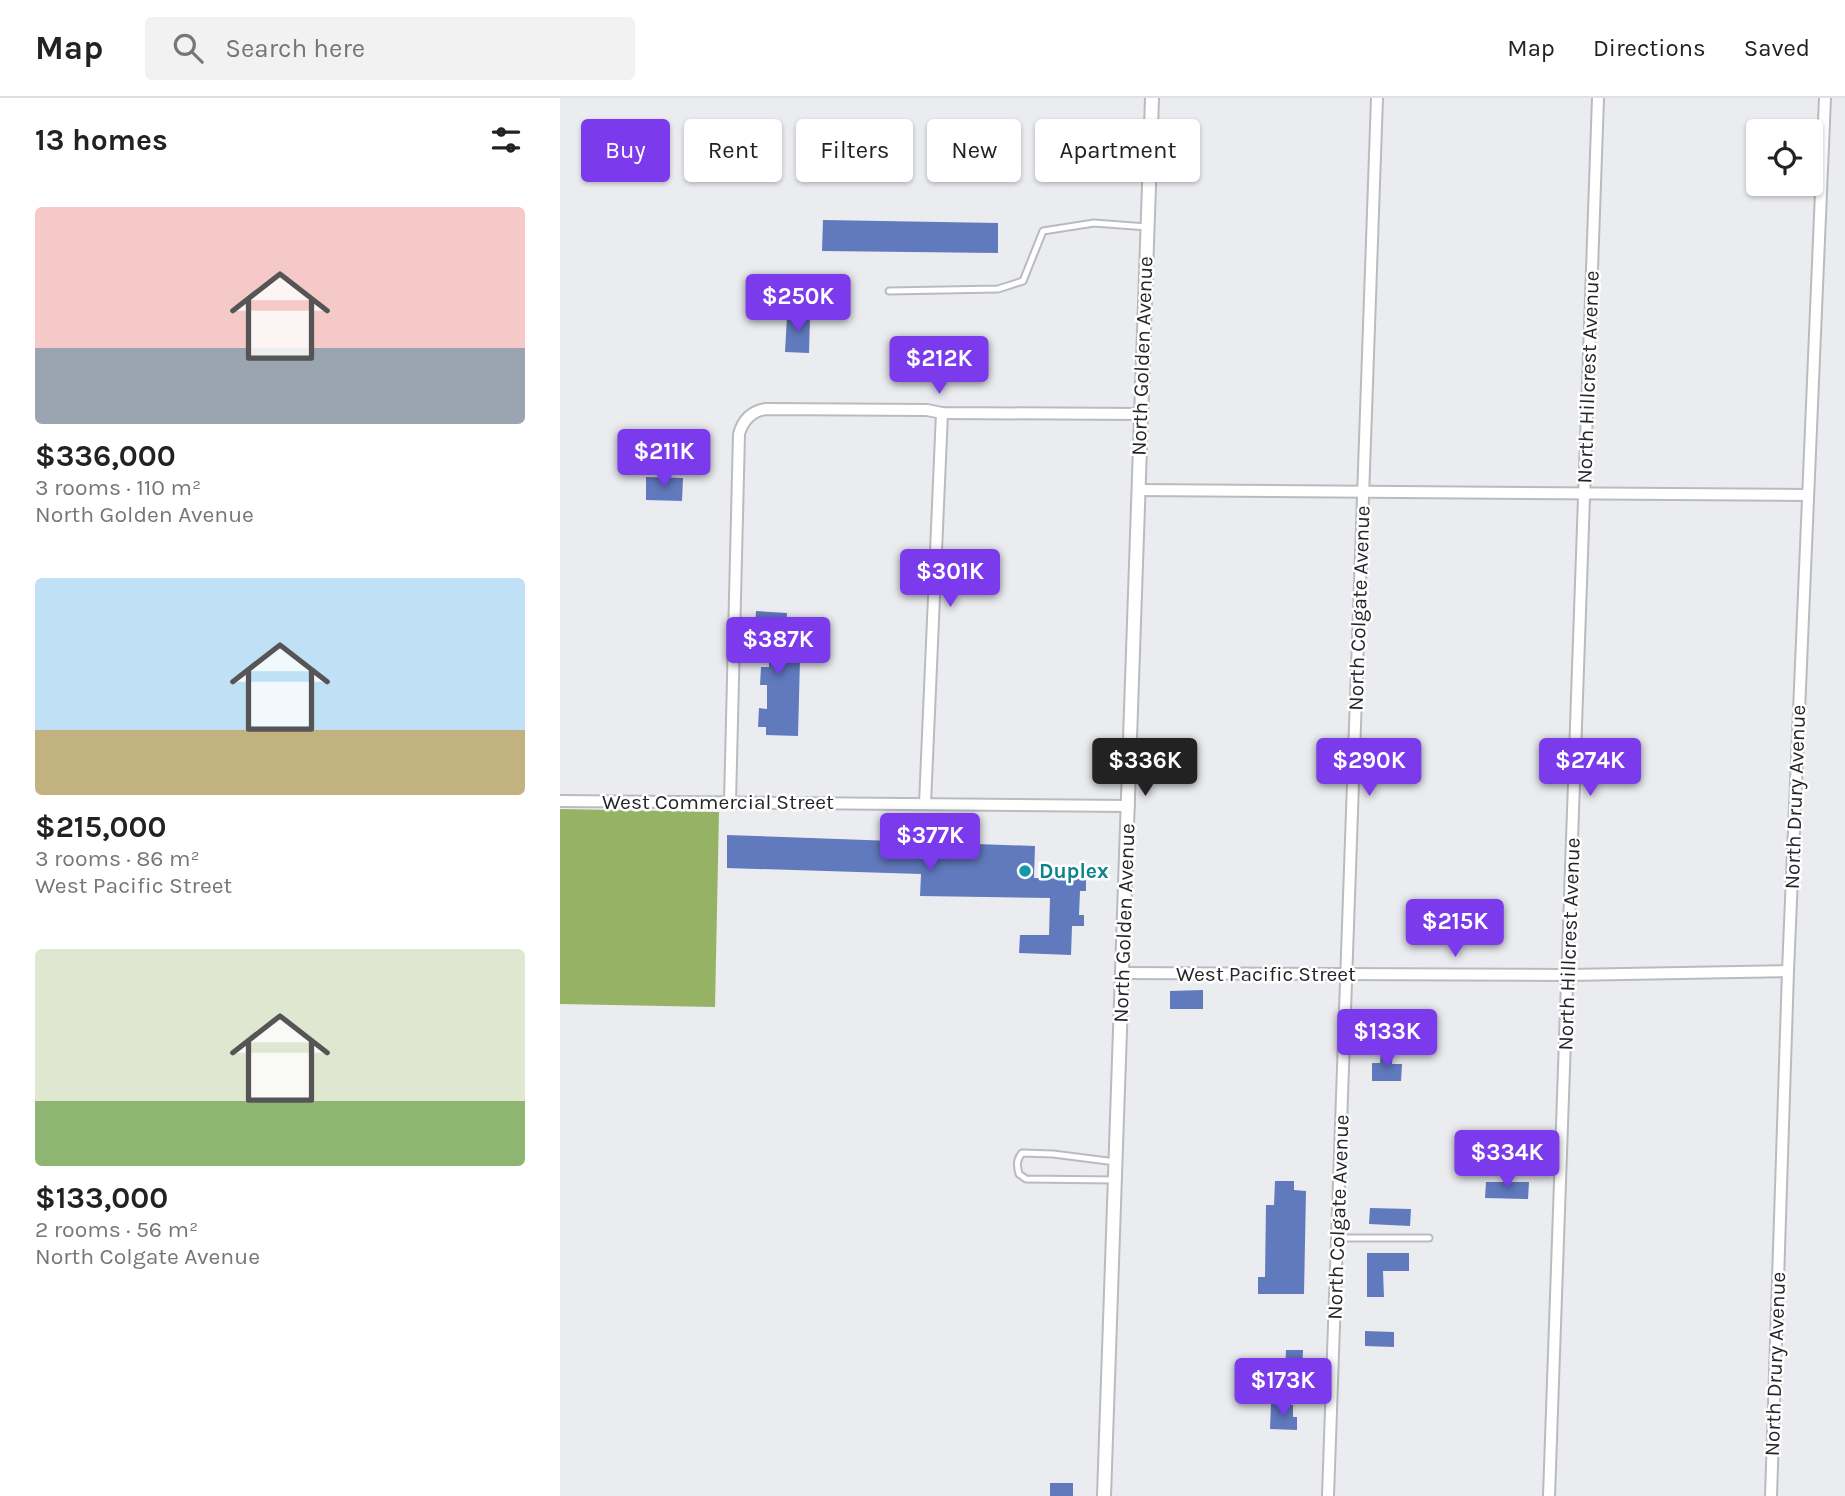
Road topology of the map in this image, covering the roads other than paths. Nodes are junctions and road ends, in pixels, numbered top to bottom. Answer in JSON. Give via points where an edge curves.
{"nodes":[{"id":1,"x":1152,"y":98,"type":"edge"},
{"id":2,"x":1377,"y":98,"type":"edge"},
{"id":3,"x":1598,"y":98,"type":"edge"},
{"id":4,"x":1825,"y":98,"type":"edge"},
{"id":5,"x":1147,"y":227,"type":"junction"},
{"id":6,"x":889,"y":291,"type":"dead end"},
{"id":7,"x":942,"y":413,"type":"junction"},
{"id":8,"x":1140,"y":414,"type":"junction"},
{"id":9,"x":1138,"y":490,"type":"junction"},
{"id":10,"x":1363,"y":493,"type":"junction"},
{"id":11,"x":1584,"y":494,"type":"junction"},
{"id":12,"x":1807,"y":495,"type":"junction"},
{"id":13,"x":560,"y":801,"type":"edge"},
{"id":14,"x":730,"y":802,"type":"junction"},
{"id":15,"x":926,"y":804,"type":"junction"},
{"id":16,"x":1129,"y":806,"type":"junction"},
{"id":17,"x":1788,"y":971,"type":"junction"},
{"id":18,"x":1123,"y":972,"type":"junction"},
{"id":19,"x":1347,"y":974,"type":"junction"},
{"id":20,"x":1568,"y":975,"type":"junction"},
{"id":21,"x":1115,"y":1162,"type":"junction"},
{"id":22,"x":1115,"y":1180,"type":"junction"},
{"id":23,"x":1338,"y":1238,"type":"junction"},
{"id":24,"x":1429,"y":1238,"type":"dead end"},
{"id":25,"x":1104,"y":1496,"type":"edge"},
{"id":26,"x":1328,"y":1496,"type":"edge"},
{"id":27,"x":1549,"y":1496,"type":"edge"},
{"id":28,"x":1771,"y":1496,"type":"edge"}],
"edges":[{"from":1,"to":5,"type":"street","name":"North Golden Avenue"},
{"from":2,"to":10,"type":"street","name":"North Colgate Avenue"},
{"from":3,"to":11,"type":"street","name":"North Hillcrest Avenue"},
{"from":4,"to":12,"type":"street","name":"North Drury Avenue"},
{"from":5,"to":6,"type":"lane","via":[[1094,223],[1043,231],[1023,281],[998,289]]},
{"from":5,"to":8,"type":"street","name":"North Golden Avenue"},
{"from":7,"to":8,"type":"street"},
{"from":7,"to":14,"type":"street","via":[[766,409],[749,415],[742,425]]},
{"from":7,"to":15,"type":"street"},
{"from":8,"to":9,"type":"street","name":"North Golden Avenue"},
{"from":9,"to":10,"type":"street"},
{"from":9,"to":16,"type":"street","name":"North Golden Avenue"},
{"from":10,"to":11,"type":"street"},
{"from":10,"to":19,"type":"street","name":"North Colgate Avenue"},
{"from":11,"to":12,"type":"street"},
{"from":11,"to":20,"type":"street","name":"North Hillcrest Avenue"},
{"from":12,"to":17,"type":"street","name":"North Drury Avenue"},
{"from":13,"to":14,"type":"street","name":"West Commercial Street"},
{"from":14,"to":15,"type":"street","name":"West Commercial Street"},
{"from":15,"to":16,"type":"street","name":"West Commercial Street"},
{"from":16,"to":18,"type":"street","name":"North Golden Avenue"},
{"from":17,"to":20,"type":"street","name":"West Pacific Street"},
{"from":17,"to":28,"type":"street","name":"North Drury Avenue"},
{"from":18,"to":19,"type":"street","name":"West Pacific Street"},
{"from":18,"to":21,"type":"street","name":"North Golden Avenue"},
{"from":19,"to":20,"type":"street","name":"West Pacific Street"},
{"from":19,"to":23,"type":"street","name":"North Colgate Avenue"},
{"from":20,"to":27,"type":"street","name":"North Hillcrest Avenue"},
{"from":21,"to":22,"type":"street","name":"North Golden Avenue"},
{"from":21,"to":22,"type":"lane","via":[[1022,1153],[1017,1166],[1026,1179]]},
{"from":22,"to":25,"type":"street","name":"North Golden Avenue"},
{"from":23,"to":24,"type":"lane"},
{"from":23,"to":26,"type":"street","name":"North Colgate Avenue"}]}
